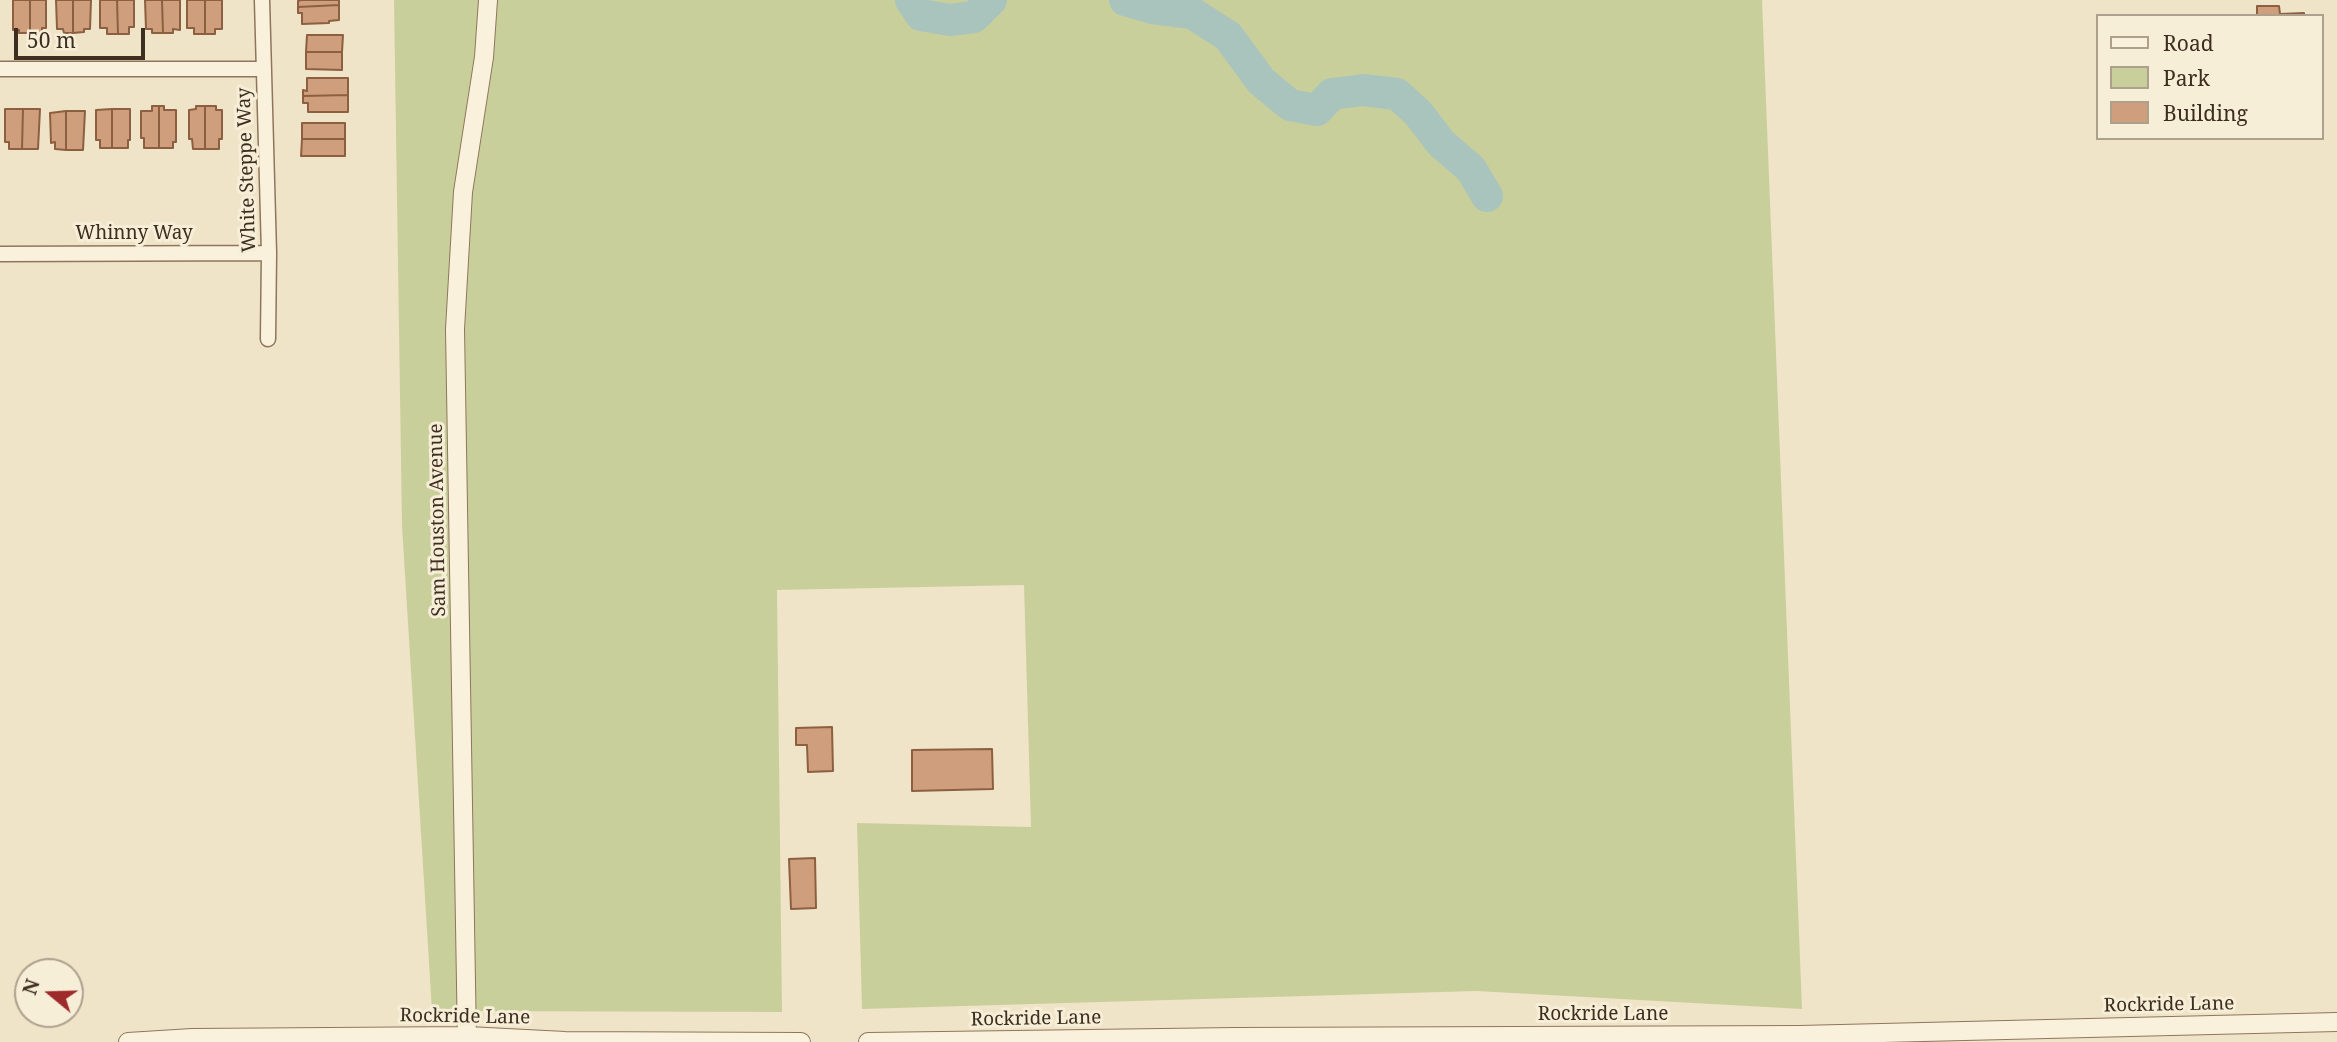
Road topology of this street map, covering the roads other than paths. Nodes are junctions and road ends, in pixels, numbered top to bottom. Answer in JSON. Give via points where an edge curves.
{"nodes":[{"id":1,"x":262,"y":0,"type":"edge"},
{"id":2,"x":488,"y":0,"type":"edge"},
{"id":3,"x":0,"y":69,"type":"edge"},
{"id":4,"x":264,"y":69,"type":"junction"},
{"id":5,"x":269,"y":253,"type":"junction"},
{"id":6,"x":0,"y":254,"type":"edge"},
{"id":7,"x":268,"y":339,"type":"dead end"},
{"id":8,"x":2337,"y":1022,"type":"edge"},
{"id":9,"x":1799,"y":1038,"type":"edge"},
{"id":10,"x":467,"y":1039,"type":"edge"},
{"id":11,"x":128,"y":1042,"type":"edge"},
{"id":12,"x":801,"y":1042,"type":"edge"},
{"id":13,"x":869,"y":1042,"type":"edge"}],
"edges":[{"from":1,"to":4,"type":"street","name":"White Steppe Way"},
{"from":2,"to":10,"type":"street","name":"Sam Houston Avenue","via":[[463,192],[455,329]]},
{"from":3,"to":4,"type":"street"},
{"from":4,"to":5,"type":"street","name":"White Steppe Way"},
{"from":5,"to":6,"type":"street","name":"Whinny Way"},
{"from":5,"to":7,"type":"street","name":"White Steppe Way"},
{"from":8,"to":9,"type":"street","name":"Rockride Lane"},
{"from":9,"to":13,"type":"street","name":"Rockride Lane"},
{"from":10,"to":11,"type":"street","name":"Rockride Lane"},
{"from":10,"to":12,"type":"street","name":"Rockride Lane"}]}
